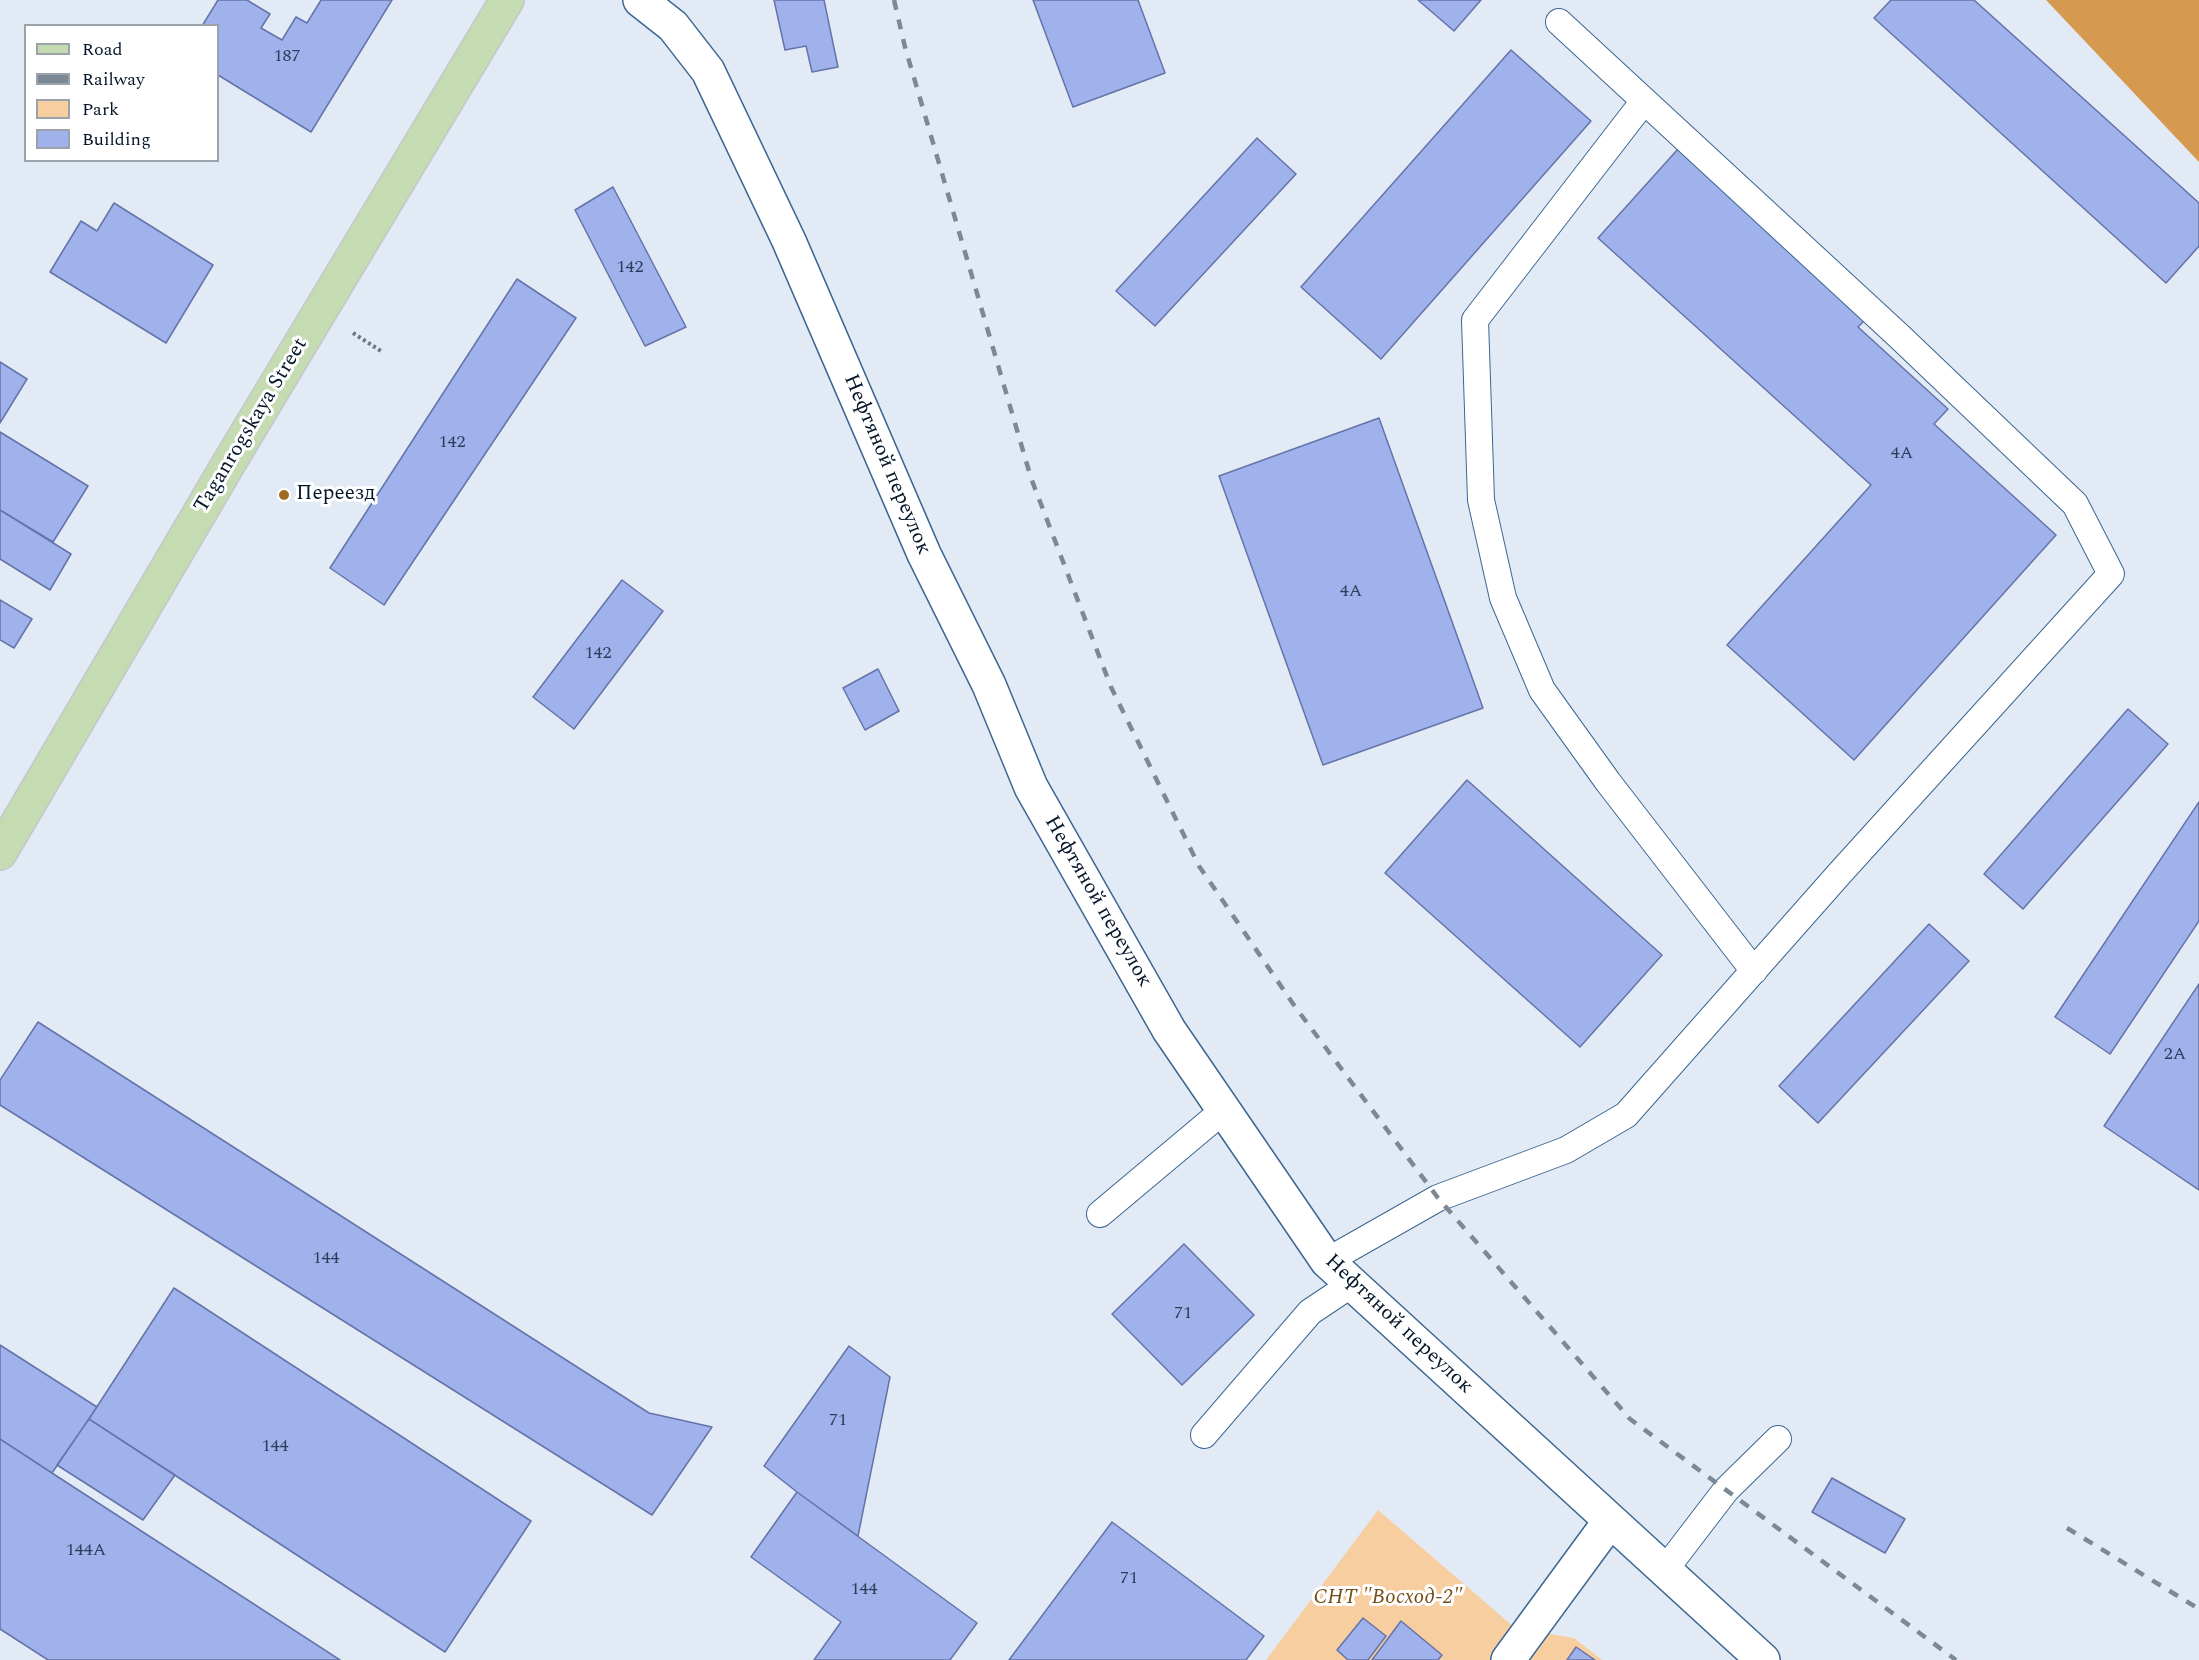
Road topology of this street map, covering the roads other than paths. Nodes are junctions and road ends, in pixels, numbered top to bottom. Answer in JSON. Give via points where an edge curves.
{"nodes":[{"id":1,"x":507,"y":0,"type":"edge"},
{"id":2,"x":640,"y":0,"type":"edge"},
{"id":3,"x":1559,"y":22,"type":"dead end"},
{"id":4,"x":1644,"y":101,"type":"junction"},
{"id":5,"x":0,"y":853,"type":"edge"},
{"id":6,"x":1754,"y":971,"type":"junction"},
{"id":7,"x":1224,"y":1110,"type":"junction"},
{"id":8,"x":1100,"y":1214,"type":"dead end"},
{"id":9,"x":1327,"y":1261,"type":"junction"},
{"id":10,"x":1352,"y":1284,"type":"junction"},
{"id":11,"x":1204,"y":1435,"type":"dead end"},
{"id":12,"x":1778,"y":1439,"type":"dead end"},
{"id":13,"x":1610,"y":1521,"type":"junction"},
{"id":14,"x":1664,"y":1570,"type":"junction"},
{"id":15,"x":1508,"y":1660,"type":"edge"},
{"id":16,"x":1763,"y":1660,"type":"edge"}],
"edges":[{"from":1,"to":5,"type":"main road","name":"Taganrogskaya Street"},
{"from":2,"to":7,"type":"street","name":"Нефтяной переулок","via":[[673,26],[708,71],[789,241],[924,554],[989,686],[1031,787],[1169,1030]]},
{"from":3,"to":4,"type":"lane"},
{"from":4,"to":6,"type":"lane","via":[[1475,320],[1481,501],[1503,598],[1542,690]]},
{"from":4,"to":6,"type":"lane","via":[[2075,504],[2111,574]]},
{"from":6,"to":9,"type":"lane","via":[[1626,1115],[1566,1150],[1438,1198]]},
{"from":7,"to":8,"type":"lane"},
{"from":7,"to":9,"type":"street","name":"Нефтяной переулок"},
{"from":9,"to":10,"type":"street","name":"Нефтяной переулок"},
{"from":10,"to":11,"type":"lane","via":[[1310,1312]]},
{"from":10,"to":13,"type":"street","name":"Нефтяной переулок"},
{"from":12,"to":14,"type":"lane","via":[[1726,1490]]},
{"from":13,"to":14,"type":"street","name":"Нефтяной переулок"},
{"from":13,"to":15,"type":"street"},
{"from":14,"to":16,"type":"street","name":"Нефтяной переулок"}]}
